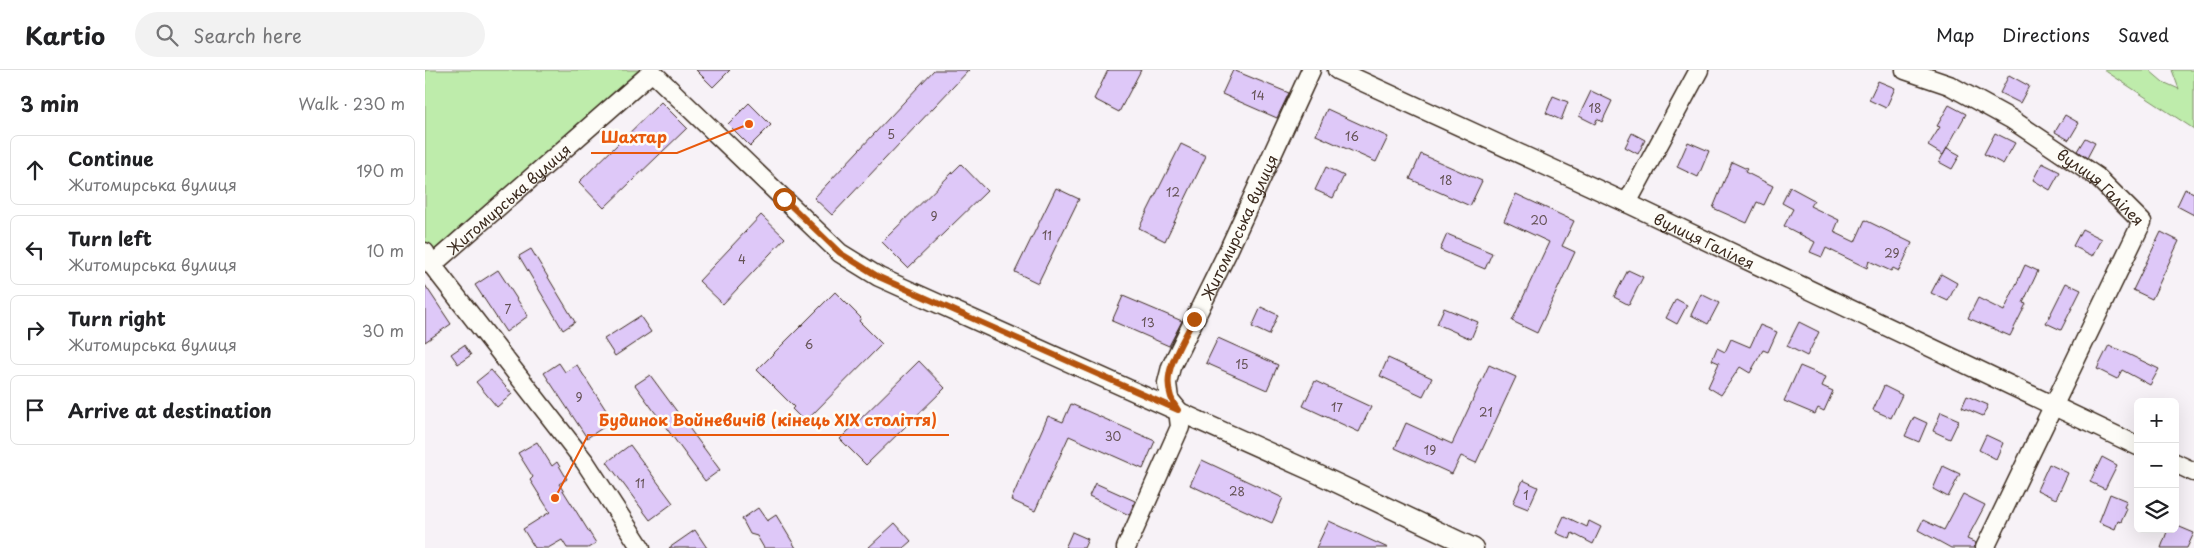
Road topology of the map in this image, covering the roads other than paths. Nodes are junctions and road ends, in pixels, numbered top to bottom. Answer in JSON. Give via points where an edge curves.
{"nodes":[{"id":1,"x":1311,"y":70,"type":"edge"},
{"id":2,"x":1337,"y":70,"type":"edge"},
{"id":3,"x":1699,"y":70,"type":"edge"},
{"id":4,"x":1905,"y":70,"type":"edge"},
{"id":5,"x":653,"y":71,"type":"edge"},
{"id":6,"x":1627,"y":203,"type":"junction"},
{"id":7,"x":429,"y":258,"type":"edge"},
{"id":8,"x":2052,"y":406,"type":"junction"},
{"id":9,"x":1178,"y":410,"type":"junction"},
{"id":10,"x":2134,"y":444,"type":"edge"},
{"id":11,"x":2179,"y":465,"type":"edge"},
{"id":12,"x":2194,"y":472,"type":"edge"},
{"id":13,"x":1454,"y":544,"type":"edge"},
{"id":14,"x":641,"y":548,"type":"edge"},
{"id":15,"x":1126,"y":548,"type":"edge"},
{"id":16,"x":1474,"y":548,"type":"edge"},
{"id":17,"x":1985,"y":548,"type":"edge"}],
"edges":[{"from":1,"to":9,"type":"street","name":"Житомирська вулиця","via":[[1171,367],[1167,383],[1169,399]]},
{"from":2,"to":6,"type":"street","name":"вулиця Галілея"},
{"from":3,"to":6,"type":"street"},
{"from":4,"to":8,"type":"street","name":"вулиця Галілея","via":[[1949,85],[2011,118],[2097,177],[2142,222]]},
{"from":5,"to":7,"type":"street","name":"Житомирська вулиця"},
{"from":5,"to":9,"type":"street","name":"Житомирська вулиця","via":[[840,253],[879,277]]},
{"from":6,"to":8,"type":"street","name":"вулиця Галілея"},
{"from":7,"to":14,"type":"street","via":[[585,462]]},
{"from":8,"to":10,"type":"street","name":"вулиця Галілея"},
{"from":8,"to":17,"type":"street","name":"вулиця Галілея"},
{"from":9,"to":13,"type":"street","name":"Житомирська вулиця"},
{"from":9,"to":15,"type":"street","name":"Житомирська вулиця","via":[[1180,427]]},
{"from":11,"to":12,"type":"street"},
{"from":13,"to":16,"type":"street","name":"Житомирська вулиця"}]}
